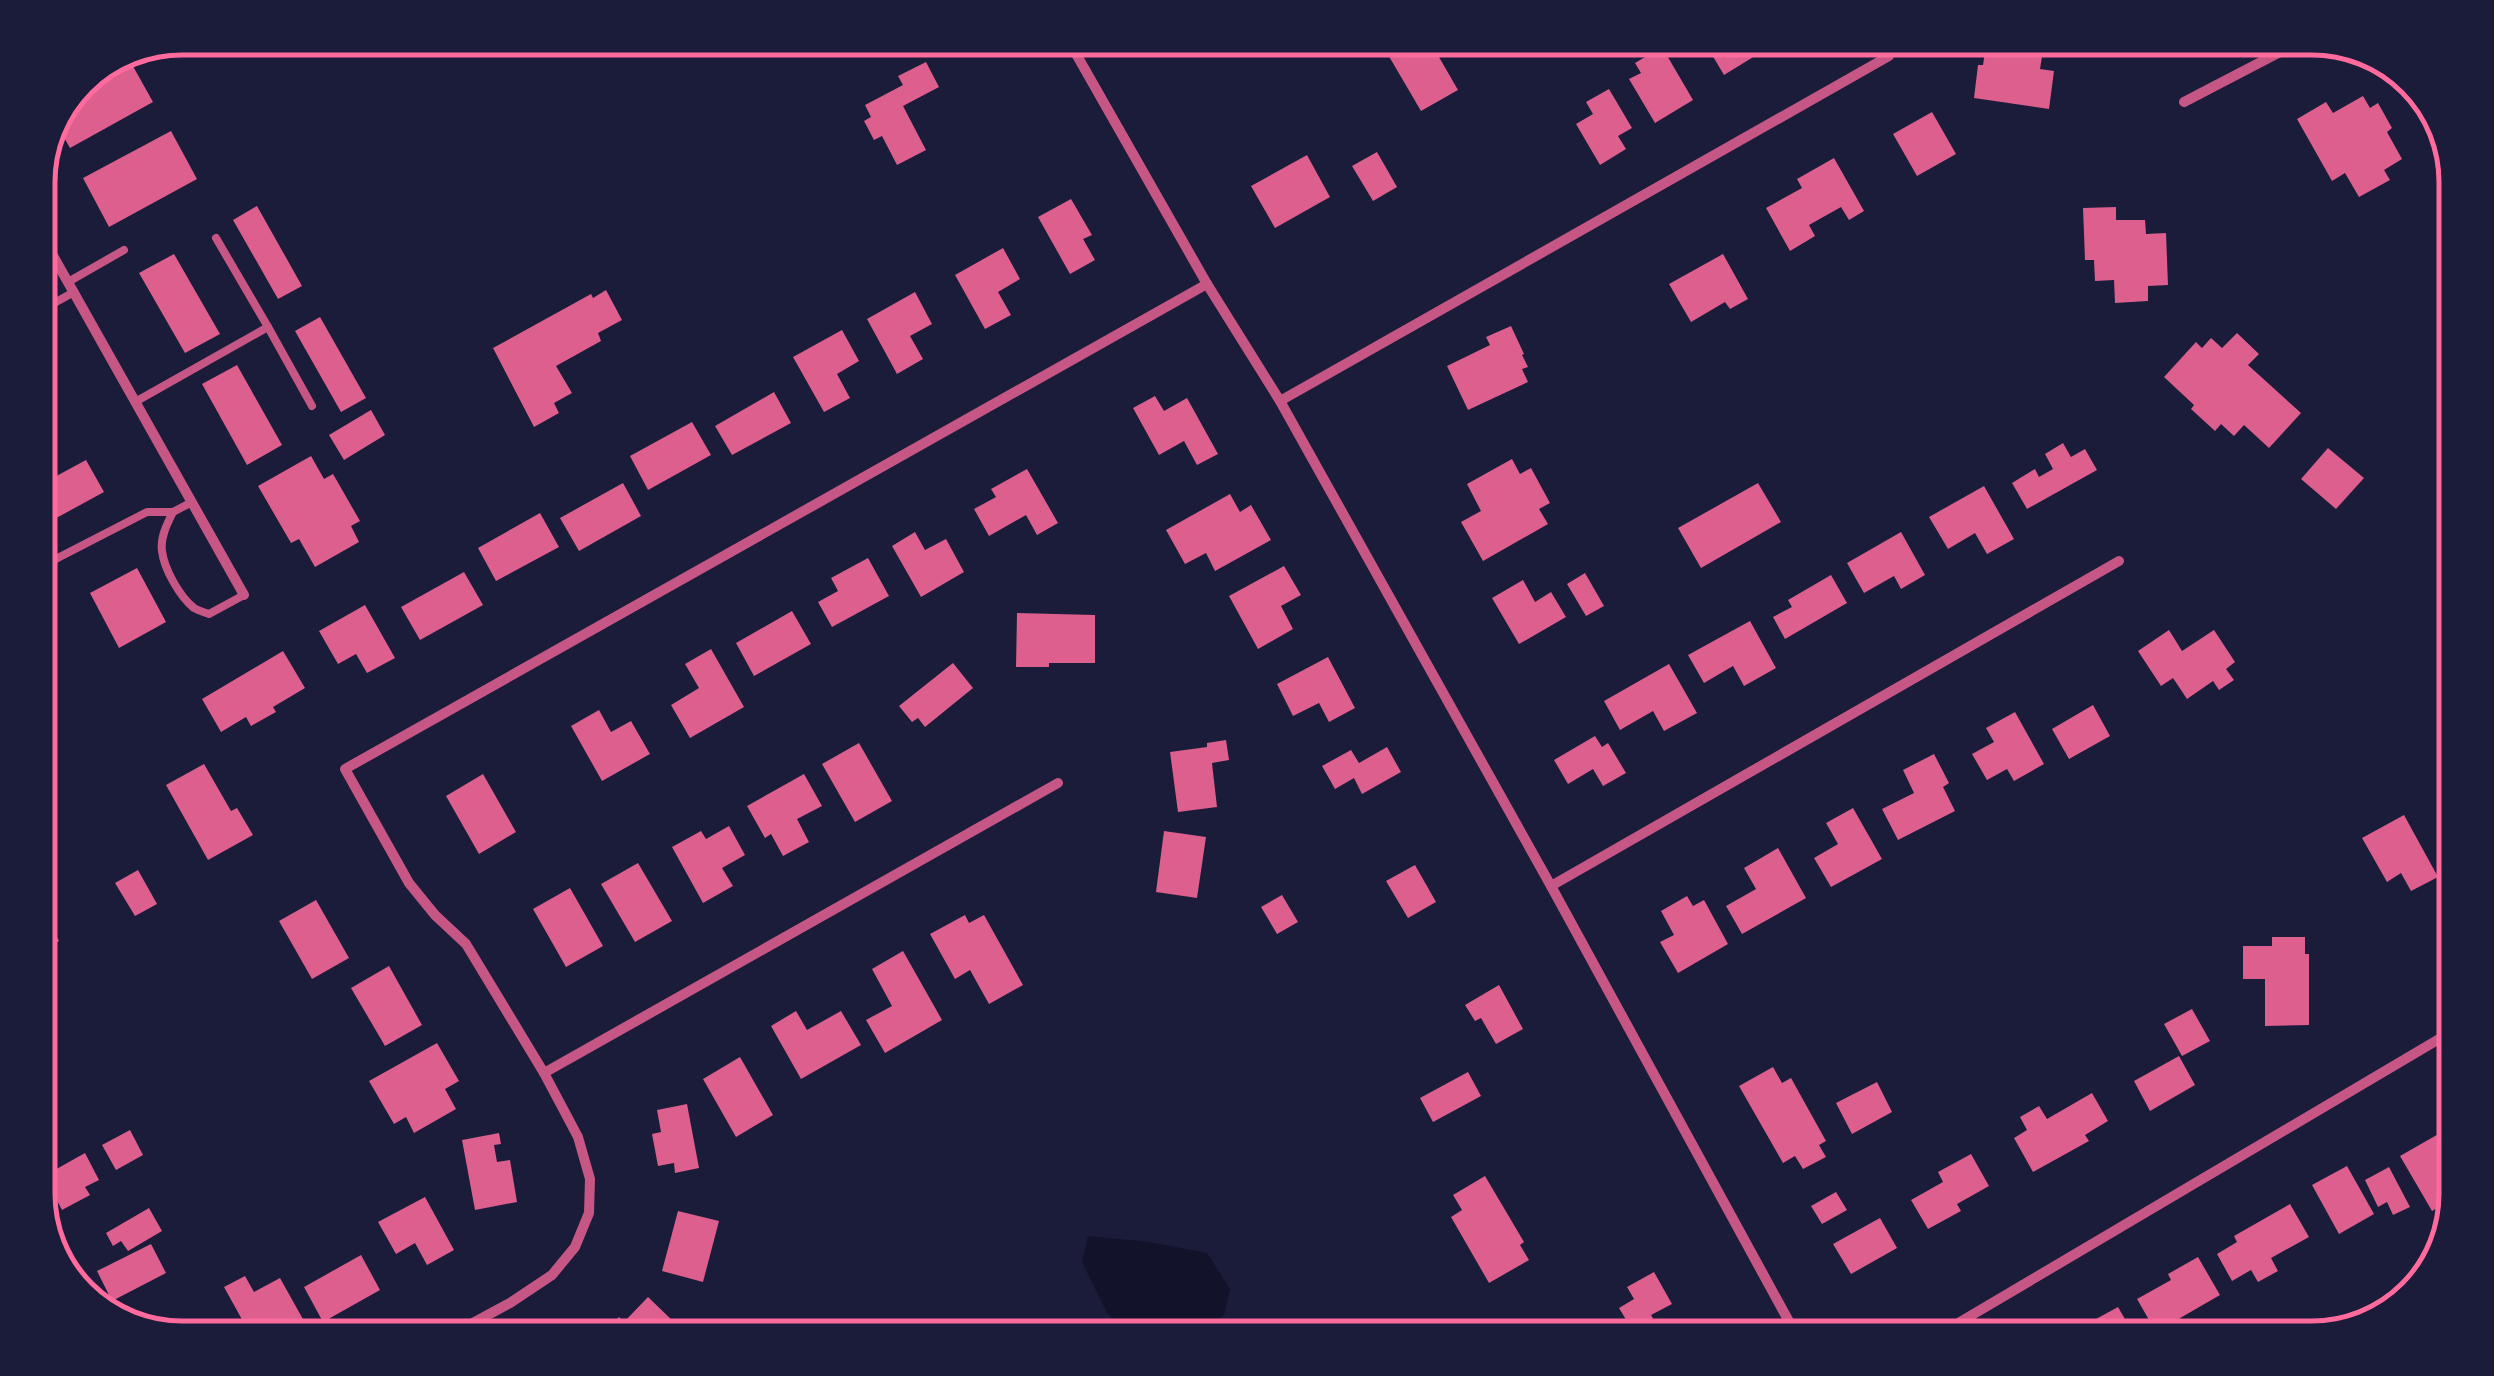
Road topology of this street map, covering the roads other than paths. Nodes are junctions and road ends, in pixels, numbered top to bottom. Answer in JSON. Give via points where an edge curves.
{"nodes":[{"id":1,"x":1077,"y":55,"type":"edge"},
{"id":2,"x":2274,"y":55,"type":"edge"},
{"id":3,"x":1889,"y":56,"type":"dead end"},
{"id":4,"x":2184,"y":102,"type":"dead end"},
{"id":5,"x":216,"y":238,"type":"dead end"},
{"id":6,"x":124,"y":250,"type":"dead end"},
{"id":7,"x":55,"y":259,"type":"edge"},
{"id":8,"x":1207,"y":284,"type":"junction"},
{"id":9,"x":71,"y":287,"type":"junction"},
{"id":10,"x":55,"y":299,"type":"edge"},
{"id":11,"x":268,"y":327,"type":"junction"},
{"id":12,"x":1280,"y":401,"type":"junction"},
{"id":13,"x":135,"y":402,"type":"junction"},
{"id":14,"x":312,"y":406,"type":"dead end"},
{"id":15,"x":192,"y":502,"type":"junction"},
{"id":16,"x":173,"y":512,"type":"junction"},
{"id":17,"x":55,"y":559,"type":"edge"},
{"id":18,"x":2119,"y":562,"type":"dead end"},
{"id":19,"x":244,"y":594,"type":"joint"},
{"id":20,"x":1058,"y":783,"type":"dead end"},
{"id":21,"x":1552,"y":886,"type":"junction"},
{"id":22,"x":2439,"y":1040,"type":"edge"},
{"id":23,"x":544,"y":1072,"type":"junction"},
{"id":24,"x":476,"y":1321,"type":"edge"},
{"id":25,"x":1789,"y":1321,"type":"edge"},
{"id":26,"x":1962,"y":1321,"type":"edge"}],
"edges":[{"from":1,"to":8,"type":"street"},
{"from":2,"to":4,"type":"street"},
{"from":3,"to":12,"type":"street"},
{"from":5,"to":11,"type":"lane"},
{"from":6,"to":9,"type":"lane"},
{"from":7,"to":9,"type":"street"},
{"from":8,"to":12,"type":"street"},
{"from":8,"to":23,"type":"street","via":[[344,770],[409,883],[466,944]]},
{"from":9,"to":10,"type":"lane"},
{"from":9,"to":13,"type":"street"},
{"from":11,"to":13,"type":"lane"},
{"from":11,"to":14,"type":"lane"},
{"from":12,"to":21,"type":"street"},
{"from":13,"to":15,"type":"street"},
{"from":15,"to":16,"type":"lane"},
{"from":15,"to":19,"type":"street"},
{"from":16,"to":17,"type":"lane","via":[[147,512]]},
{"from":16,"to":19,"type":"lane","via":[[161,550],[188,600],[209,614]]},
{"from":18,"to":21,"type":"street"},
{"from":20,"to":23,"type":"street"},
{"from":21,"to":25,"type":"street"},
{"from":22,"to":26,"type":"street"},
{"from":23,"to":24,"type":"street","via":[[578,1137],[590,1179],[589,1212],[576,1248],[552,1275]]}]}
